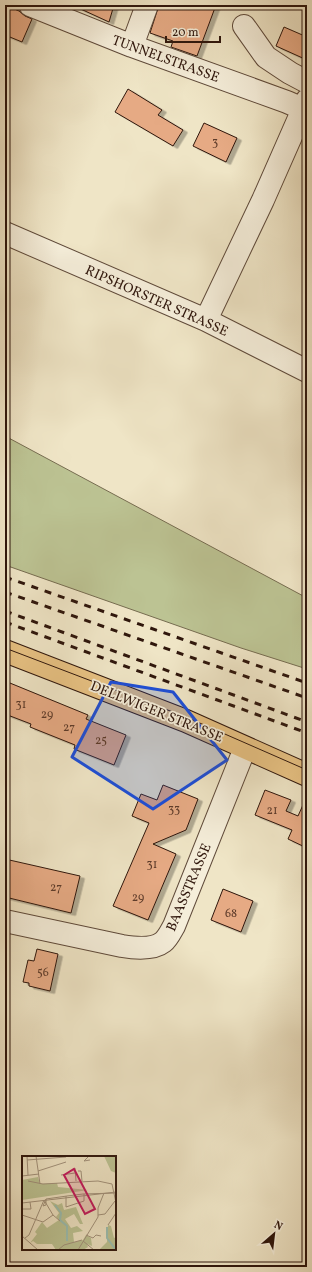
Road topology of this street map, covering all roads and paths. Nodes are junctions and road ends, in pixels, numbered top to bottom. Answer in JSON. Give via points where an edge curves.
{"nodes":[{"id":1,"x":30,"y":5,"type":"edge"},
{"id":2,"x":147,"y":5,"type":"edge"},
{"id":3,"x":61,"y":11,"type":"edge"},
{"id":4,"x":244,"y":26,"type":"dead end"},
{"id":5,"x":132,"y":46,"type":"junction"},
{"id":6,"x":307,"y":82,"type":"edge"},
{"id":7,"x":305,"y":104,"type":"edge"},
{"id":8,"x":5,"y":233,"type":"edge"},
{"id":9,"x":206,"y":320,"type":"junction"},
{"id":10,"x":307,"y":372,"type":"edge"},
{"id":11,"x":5,"y":651,"type":"edge"},
{"id":12,"x":245,"y":748,"type":"junction"},
{"id":13,"x":307,"y":775,"type":"edge"},
{"id":14,"x":5,"y":920,"type":"edge"}],
"edges":[{"from":1,"to":3,"type":"street","name":"TUNNELSTRASSE"},
{"from":2,"to":5,"type":"street"},
{"from":3,"to":5,"type":"street","name":"TUNNELSTRASSE"},
{"from":4,"to":6,"type":"street","via":[[266,57]]},
{"from":5,"to":7,"type":"street","name":"TUNNELSTRASSE","via":[[287,102]]},
{"from":7,"to":9,"type":"street","name":"TUNNELSTRASSE"},
{"from":8,"to":9,"type":"street","name":"RIPSHORSTER STRASSE"},
{"from":9,"to":10,"type":"street","name":"RIPSHORSTER STRASSE"},
{"from":11,"to":12,"type":"main road","name":"DELLWIGER STRASSE","via":[[186,721]]},
{"from":12,"to":13,"type":"main road","name":"DELLWIGER STRASSE"},
{"from":12,"to":14,"type":"street","name":"BAASSTRASSE","via":[[174,926],[163,943],[138,949]]}]}
